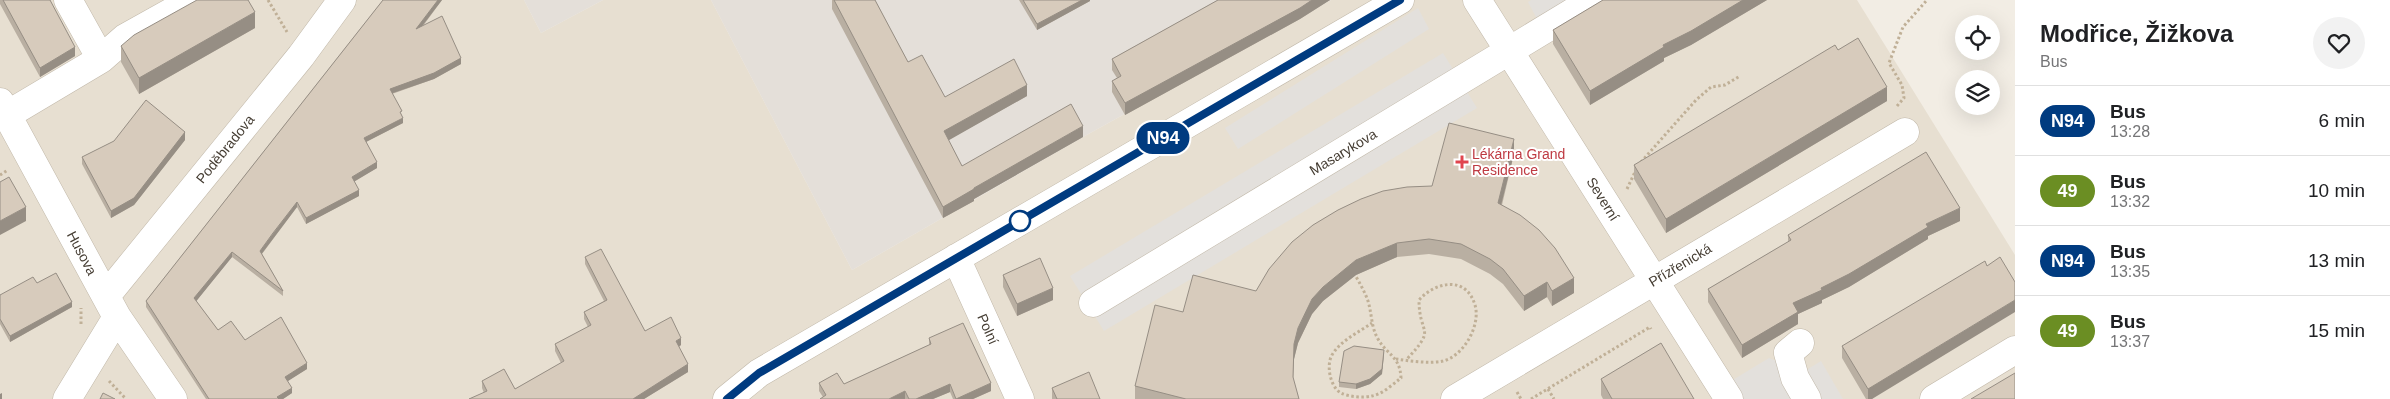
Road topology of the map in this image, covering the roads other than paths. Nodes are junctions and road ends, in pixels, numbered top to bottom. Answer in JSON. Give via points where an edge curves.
{"nodes":[{"id":1,"x":68,"y":0,"type":"edge"},
{"id":2,"x":193,"y":0,"type":"edge"},
{"id":3,"x":342,"y":0,"type":"edge"},
{"id":4,"x":1400,"y":0,"type":"edge"},
{"id":5,"x":1477,"y":0,"type":"edge"},
{"id":6,"x":1593,"y":0,"type":"edge"},
{"id":7,"x":1509,"y":51,"type":"junction"},
{"id":8,"x":101,"y":60,"type":"junction"},
{"id":9,"x":3,"y":108,"type":"edge"},
{"id":10,"x":1905,"y":132,"type":"dead end"},
{"id":11,"x":956,"y":258,"type":"junction"},
{"id":12,"x":1654,"y":280,"type":"junction"},
{"id":13,"x":1093,"y":303,"type":"dead end"},
{"id":14,"x":101,"y":306,"type":"junction"},
{"id":15,"x":1800,"y":343,"type":"dead end"},
{"id":16,"x":2015,"y":350,"type":"edge"},
{"id":17,"x":68,"y":399,"type":"edge"},
{"id":18,"x":173,"y":399,"type":"edge"},
{"id":19,"x":727,"y":399,"type":"edge"},
{"id":20,"x":1020,"y":399,"type":"edge"},
{"id":21,"x":1455,"y":399,"type":"edge"},
{"id":22,"x":1729,"y":399,"type":"edge"},
{"id":23,"x":1808,"y":399,"type":"edge"},
{"id":24,"x":1934,"y":399,"type":"edge"}],
"edges":[{"from":1,"to":8,"type":"street"},
{"from":2,"to":8,"type":"street","via":[[125,38]]},
{"from":3,"to":14,"type":"street","name":"Poděbradova"},
{"from":4,"to":11,"type":"street"},
{"from":5,"to":7,"type":"street","name":"Severní"},
{"from":6,"to":7,"type":"street","name":"Masarykova"},
{"from":7,"to":12,"type":"street","name":"Severní"},
{"from":7,"to":13,"type":"street","name":"Masarykova"},
{"from":8,"to":9,"type":"street"},
{"from":9,"to":14,"type":"street","name":"Husova"},
{"from":10,"to":12,"type":"street","name":"Přízřenická"},
{"from":11,"to":19,"type":"street","via":[[759,373]]},
{"from":11,"to":20,"type":"street","name":"Polní"},
{"from":12,"to":21,"type":"street","name":"Přízřenická"},
{"from":12,"to":22,"type":"street","name":"Severní"},
{"from":14,"to":17,"type":"street","name":"Poděbradova"},
{"from":14,"to":18,"type":"street","name":"Husova"},
{"from":15,"to":23,"type":"street","via":[[1788,353],[1795,378]]},
{"from":16,"to":24,"type":"street"}]}
